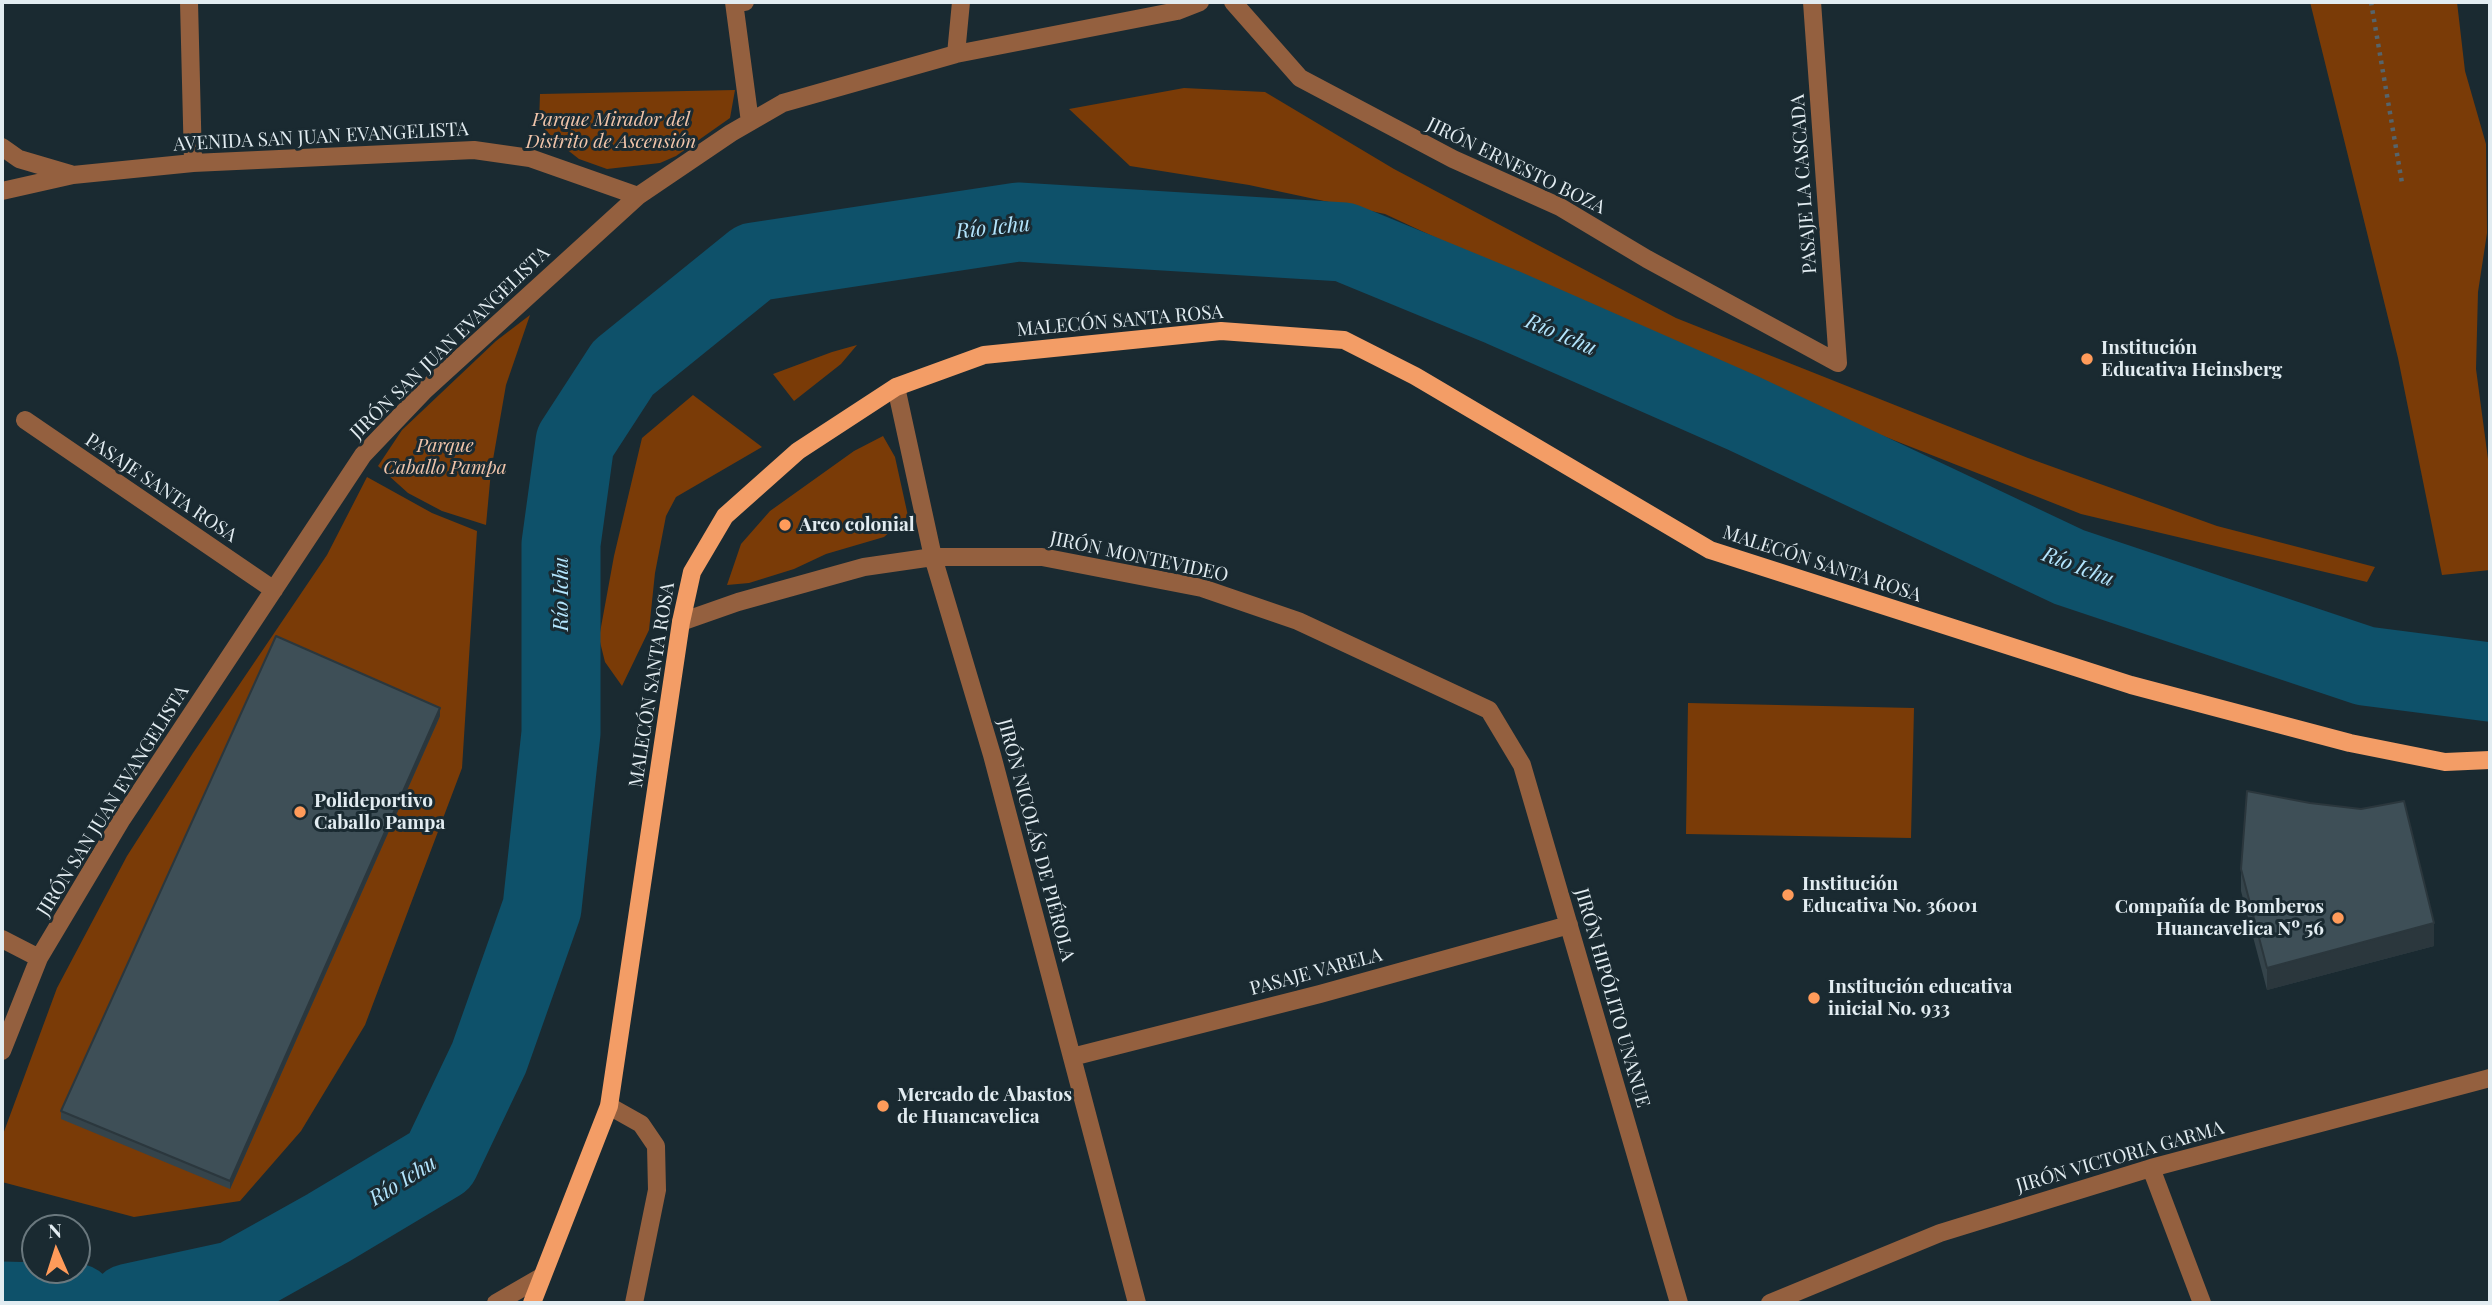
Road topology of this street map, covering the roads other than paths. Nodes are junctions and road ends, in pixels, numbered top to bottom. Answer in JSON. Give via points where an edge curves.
{"nodes":[{"id":1,"x":190,"y":2,"type":"edge"},
{"id":2,"x":745,"y":2,"type":"edge"},
{"id":3,"x":961,"y":2,"type":"edge"},
{"id":4,"x":1200,"y":2,"type":"edge"},
{"id":5,"x":1233,"y":2,"type":"edge"},
{"id":6,"x":1812,"y":2,"type":"edge"},
{"id":7,"x":956,"y":54,"type":"junction"},
{"id":8,"x":750,"y":122,"type":"junction"},
{"id":9,"x":2,"y":147,"type":"edge"},
{"id":10,"x":193,"y":163,"type":"junction"},
{"id":11,"x":73,"y":175,"type":"junction"},
{"id":12,"x":2,"y":191,"type":"edge"},
{"id":13,"x":638,"y":196,"type":"junction"},
{"id":14,"x":1838,"y":363,"type":"joint"},
{"id":15,"x":896,"y":387,"type":"junction"},
{"id":16,"x":25,"y":420,"type":"dead end"},
{"id":17,"x":933,"y":557,"type":"junction"},
{"id":18,"x":274,"y":590,"type":"junction"},
{"id":19,"x":681,"y":622,"type":"junction"},
{"id":20,"x":1489,"y":710,"type":"joint"},
{"id":21,"x":2490,"y":760,"type":"edge"},
{"id":22,"x":1569,"y":925,"type":"junction"},
{"id":23,"x":2,"y":939,"type":"edge"},
{"id":24,"x":39,"y":958,"type":"junction"},
{"id":25,"x":2,"y":1051,"type":"edge"},
{"id":26,"x":1072,"y":1056,"type":"junction"},
{"id":27,"x":2490,"y":1078,"type":"edge"},
{"id":28,"x":609,"y":1106,"type":"junction"},
{"id":29,"x":2151,"y":1168,"type":"junction"},
{"id":30,"x":541,"y":1277,"type":"junction"},
{"id":31,"x":496,"y":1303,"type":"edge"},
{"id":32,"x":532,"y":1303,"type":"edge"},
{"id":33,"x":634,"y":1303,"type":"edge"},
{"id":34,"x":1137,"y":1303,"type":"edge"},
{"id":35,"x":1679,"y":1303,"type":"edge"},
{"id":36,"x":1770,"y":1303,"type":"edge"},
{"id":37,"x":2202,"y":1303,"type":"edge"}],
"edges":[{"from":1,"to":10,"type":"street"},
{"from":2,"to":8,"type":"street","via":[[734,2]]},
{"from":3,"to":7,"type":"street"},
{"from":4,"to":7,"type":"street","name":"JIRÓN SAN JUAN EVANGELISTA","via":[[1177,11]]},
{"from":5,"to":14,"type":"street","name":"JIRÓN ERNESTO BOZA","via":[[1300,78],[1453,159],[1560,206]]},
{"from":6,"to":14,"type":"street","name":"PASAJE LA CASCADA"},
{"from":7,"to":8,"type":"street","name":"JIRÓN SAN JUAN EVANGELISTA","via":[[783,103]]},
{"from":8,"to":13,"type":"street","name":"JIRÓN SAN JUAN EVANGELISTA"},
{"from":9,"to":11,"type":"street","via":[[19,159]]},
{"from":10,"to":11,"type":"street","name":"AVENIDA SAN JUAN EVANGELISTA"},
{"from":10,"to":13,"type":"street","name":"AVENIDA SAN JUAN EVANGELISTA","via":[[474,150],[530,158]]},
{"from":11,"to":12,"type":"street","name":"AVENIDA SAN JUAN EVANGELISTA"},
{"from":13,"to":18,"type":"street","name":"JIRÓN SAN JUAN EVANGELISTA","via":[[425,390],[363,455]]},
{"from":15,"to":17,"type":"street","name":"JIRÓN NICOLÁS DE PIÉROLA"},
{"from":15,"to":19,"type":"main road","name":"MALECÓN SANTA ROSA","via":[[798,451],[725,516],[692,572]]},
{"from":15,"to":21,"type":"main road","name":"MALECÓN SANTA ROSA","via":[[984,355],[1221,331],[1344,340],[1415,376],[1710,550],[2157,692],[2350,744],[2445,762]]},
{"from":16,"to":18,"type":"street","name":"PASAJE SANTA ROSA"},
{"from":17,"to":19,"type":"street","name":"JIRÓN MONTEVIDEO","via":[[864,567]]},
{"from":17,"to":20,"type":"street","name":"JIRÓN MONTEVIDEO","via":[[1042,557],[1202,588],[1298,621]]},
{"from":17,"to":26,"type":"street","name":"JIRÓN NICOLÁS DE PIÉROLA","via":[[992,755]]},
{"from":18,"to":24,"type":"street","name":"JIRÓN SAN JUAN EVANGELISTA","via":[[122,819]]},
{"from":19,"to":28,"type":"main road","name":"MALECÓN SANTA ROSA"},
{"from":20,"to":22,"type":"street","name":"JIRÓN HIPÓLITO UNANUE","via":[[1522,765]]},
{"from":22,"to":26,"type":"street","name":"PASAJE VARELA"},
{"from":22,"to":35,"type":"street","name":"JIRÓN HIPÓLITO UNANUE"},
{"from":23,"to":24,"type":"street"},
{"from":24,"to":25,"type":"street","name":"JIRÓN SAN JUAN EVANGELISTA"},
{"from":26,"to":34,"type":"street","name":"JIRÓN NICOLÁS DE PIÉROLA"},
{"from":27,"to":29,"type":"street","name":"JIRÓN VICTORIA GARMA"},
{"from":28,"to":30,"type":"main road","name":"MALECÓN SANTA ROSA"},
{"from":28,"to":33,"type":"street","via":[[641,1124],[656,1146],[657,1191]]},
{"from":29,"to":36,"type":"street","name":"JIRÓN VICTORIA GARMA","via":[[1940,1233]]},
{"from":29,"to":37,"type":"street"},
{"from":30,"to":31,"type":"street"},
{"from":30,"to":32,"type":"main road","name":"MALECÓN SANTA ROSA"}]}
